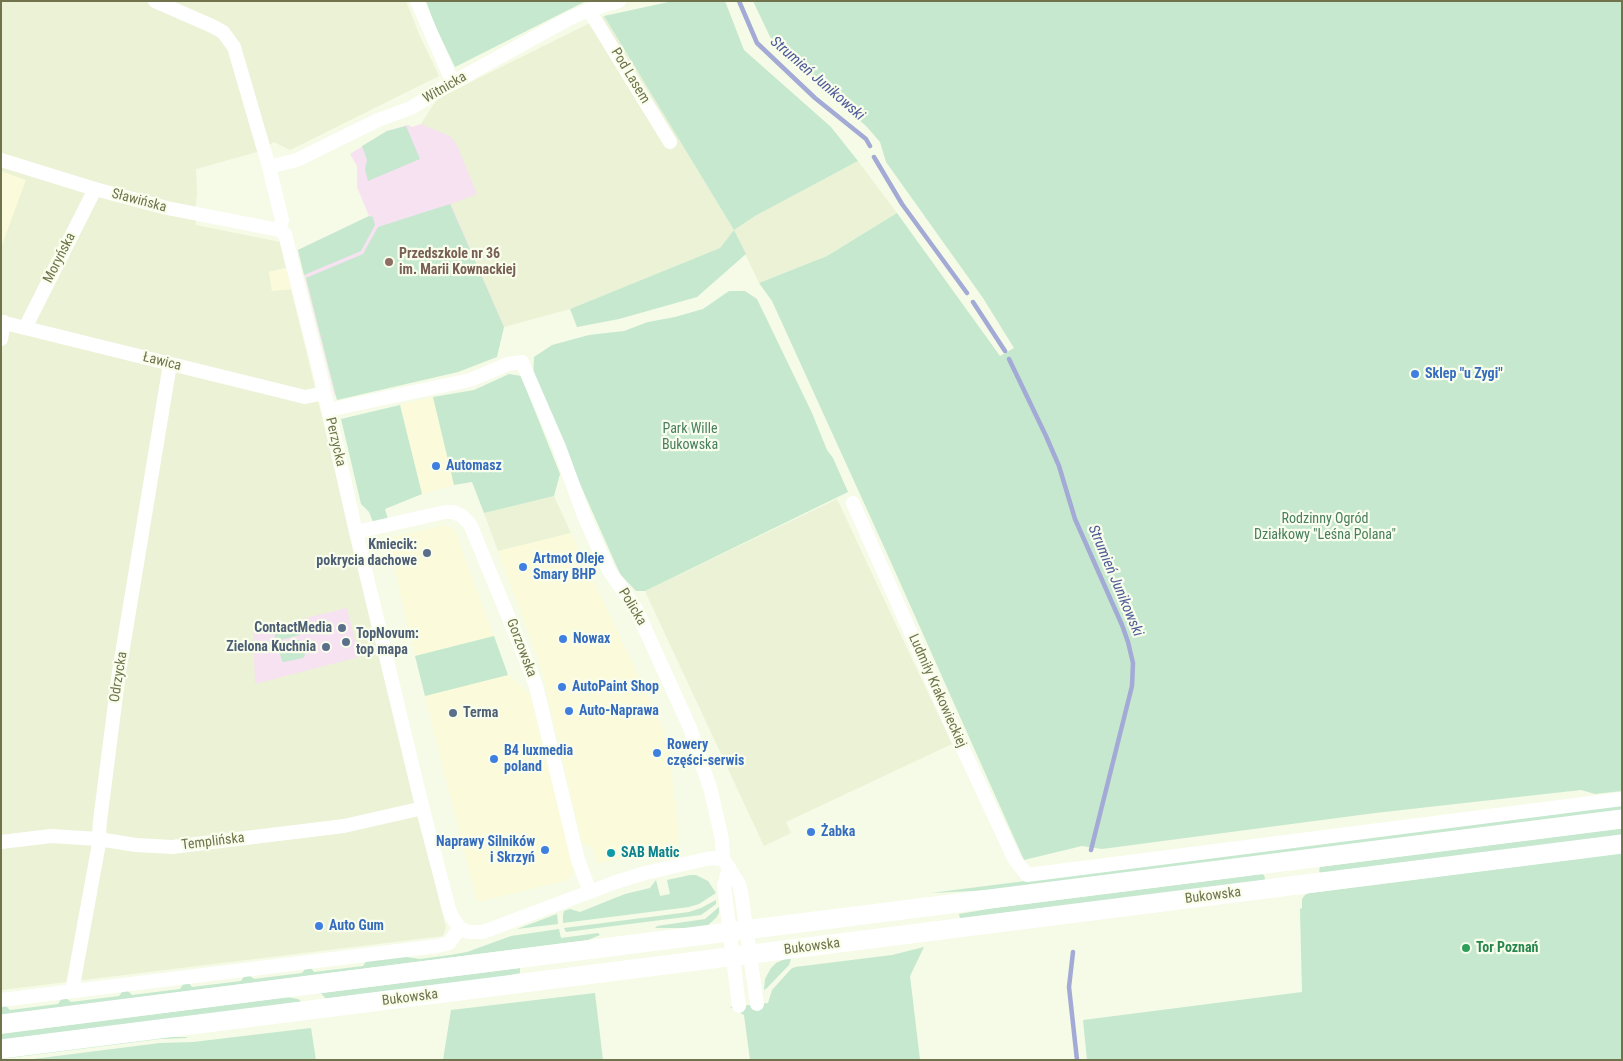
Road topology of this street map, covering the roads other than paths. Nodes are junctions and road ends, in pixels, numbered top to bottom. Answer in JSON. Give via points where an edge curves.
{"nodes":[{"id":1,"x":155,"y":1,"type":"edge"},
{"id":2,"x":417,"y":1,"type":"edge"},
{"id":3,"x":619,"y":1,"type":"edge"},
{"id":4,"x":589,"y":10,"type":"junction"},
{"id":5,"x":453,"y":83,"type":"junction"},
{"id":6,"x":670,"y":142,"type":"dead end"},
{"id":7,"x":1,"y":160,"type":"edge"},
{"id":8,"x":269,"y":167,"type":"junction"},
{"id":9,"x":95,"y":189,"type":"junction"},
{"id":10,"x":279,"y":230,"type":"junction"},
{"id":11,"x":3,"y":322,"type":"edge"},
{"id":12,"x":25,"y":328,"type":"junction"},
{"id":13,"x":1,"y":339,"type":"edge"},
{"id":14,"x":170,"y":364,"type":"junction"},
{"id":15,"x":324,"y":393,"type":"junction"},
{"id":16,"x":328,"y":410,"type":"junction"},
{"id":17,"x":853,"y":503,"type":"dead end"},
{"id":18,"x":356,"y":532,"type":"junction"},
{"id":19,"x":1622,"y":799,"type":"edge"},
{"id":20,"x":423,"y":808,"type":"junction"},
{"id":21,"x":1622,"y":819,"type":"edge"},
{"id":22,"x":98,"y":839,"type":"junction"},
{"id":23,"x":1,"y":842,"type":"edge"},
{"id":24,"x":1622,"y":844,"type":"edge"},
{"id":25,"x":726,"y":863,"type":"junction"},
{"id":26,"x":590,"y":892,"type":"junction"},
{"id":27,"x":460,"y":928,"type":"junction"},
{"id":28,"x":738,"y":931,"type":"junction"},
{"id":29,"x":742,"y":956,"type":"junction"},
{"id":30,"x":72,"y":991,"type":"junction"},
{"id":31,"x":1,"y":1000,"type":"edge"},
{"id":32,"x":757,"y":1004,"type":"dead end"},
{"id":33,"x":739,"y":1006,"type":"dead end"},
{"id":34,"x":1,"y":1024,"type":"edge"},
{"id":35,"x":1,"y":1049,"type":"edge"}],
"edges":[{"from":1,"to":8,"type":"street","name":"Perzycka","via":[[212,26],[229,39],[237,56]]},
{"from":2,"to":5,"type":"street"},
{"from":3,"to":4,"type":"street","name":"Witnicka"},
{"from":4,"to":5,"type":"street","name":"Witnicka"},
{"from":4,"to":6,"type":"street","name":"Pod Lasem"},
{"from":5,"to":8,"type":"street","name":"Witnicka","via":[[411,108],[378,120],[297,160]]},
{"from":7,"to":9,"type":"street","name":"Sławińska"},
{"from":8,"to":10,"type":"street","name":"Perzycka","via":[[282,220]]},
{"from":9,"to":10,"type":"street","name":"Sławińska","via":[[167,208]]},
{"from":9,"to":12,"type":"street","name":"Moryńska"},
{"from":10,"to":15,"type":"street","name":"Perzycka","via":[[285,234]]},
{"from":11,"to":12,"type":"street","name":"Ławica"},
{"from":11,"to":13,"type":"street"},
{"from":12,"to":14,"type":"street","name":"Ławica"},
{"from":14,"to":15,"type":"street","name":"Ławica","via":[[305,397]]},
{"from":14,"to":22,"type":"street","name":"Odrzycka","via":[[119,672]]},
{"from":15,"to":16,"type":"street","name":"Perzycka"},
{"from":16,"to":18,"type":"street","name":"Perzycka"},
{"from":16,"to":25,"type":"street","name":"Policka","via":[[470,380],[508,364],[522,362],[585,518],[608,568],[636,609],[690,728],[711,791]]},
{"from":17,"to":19,"type":"street","name":"Ludmiły Krakowieckiej","via":[[955,732],[1015,860],[1027,875]]},
{"from":18,"to":20,"type":"street","name":"Perzycka"},
{"from":18,"to":26,"type":"street","name":"Gorzowska","via":[[445,512],[462,516],[470,524],[538,693],[578,860]]},
{"from":20,"to":22,"type":"street","name":"Templińska","via":[[344,826],[172,848]]},
{"from":20,"to":27,"type":"street","name":"Perzycka","via":[[449,909]]},
{"from":21,"to":28,"type":"main road","name":"Bukowska"},
{"from":22,"to":23,"type":"street","name":"Templińska","via":[[51,836]]},
{"from":22,"to":30,"type":"street","name":"Odrzycka"},
{"from":24,"to":29,"type":"main road","name":"Bukowska"},
{"from":25,"to":26,"type":"street","via":[[711,858],[644,874]]},
{"from":25,"to":28,"type":"street","name":"Policka","via":[[739,884]]},
{"from":26,"to":27,"type":"street","via":[[483,932],[468,932]]},
{"from":27,"to":30,"type":"street","via":[[449,943]]},
{"from":28,"to":29,"type":"street","name":"Policka"},
{"from":28,"to":34,"type":"main road","name":"Bukowska"},
{"from":29,"to":32,"type":"street"},
{"from":29,"to":33,"type":"street"},
{"from":29,"to":35,"type":"main road","name":"Bukowska"},
{"from":30,"to":31,"type":"street"}]}
